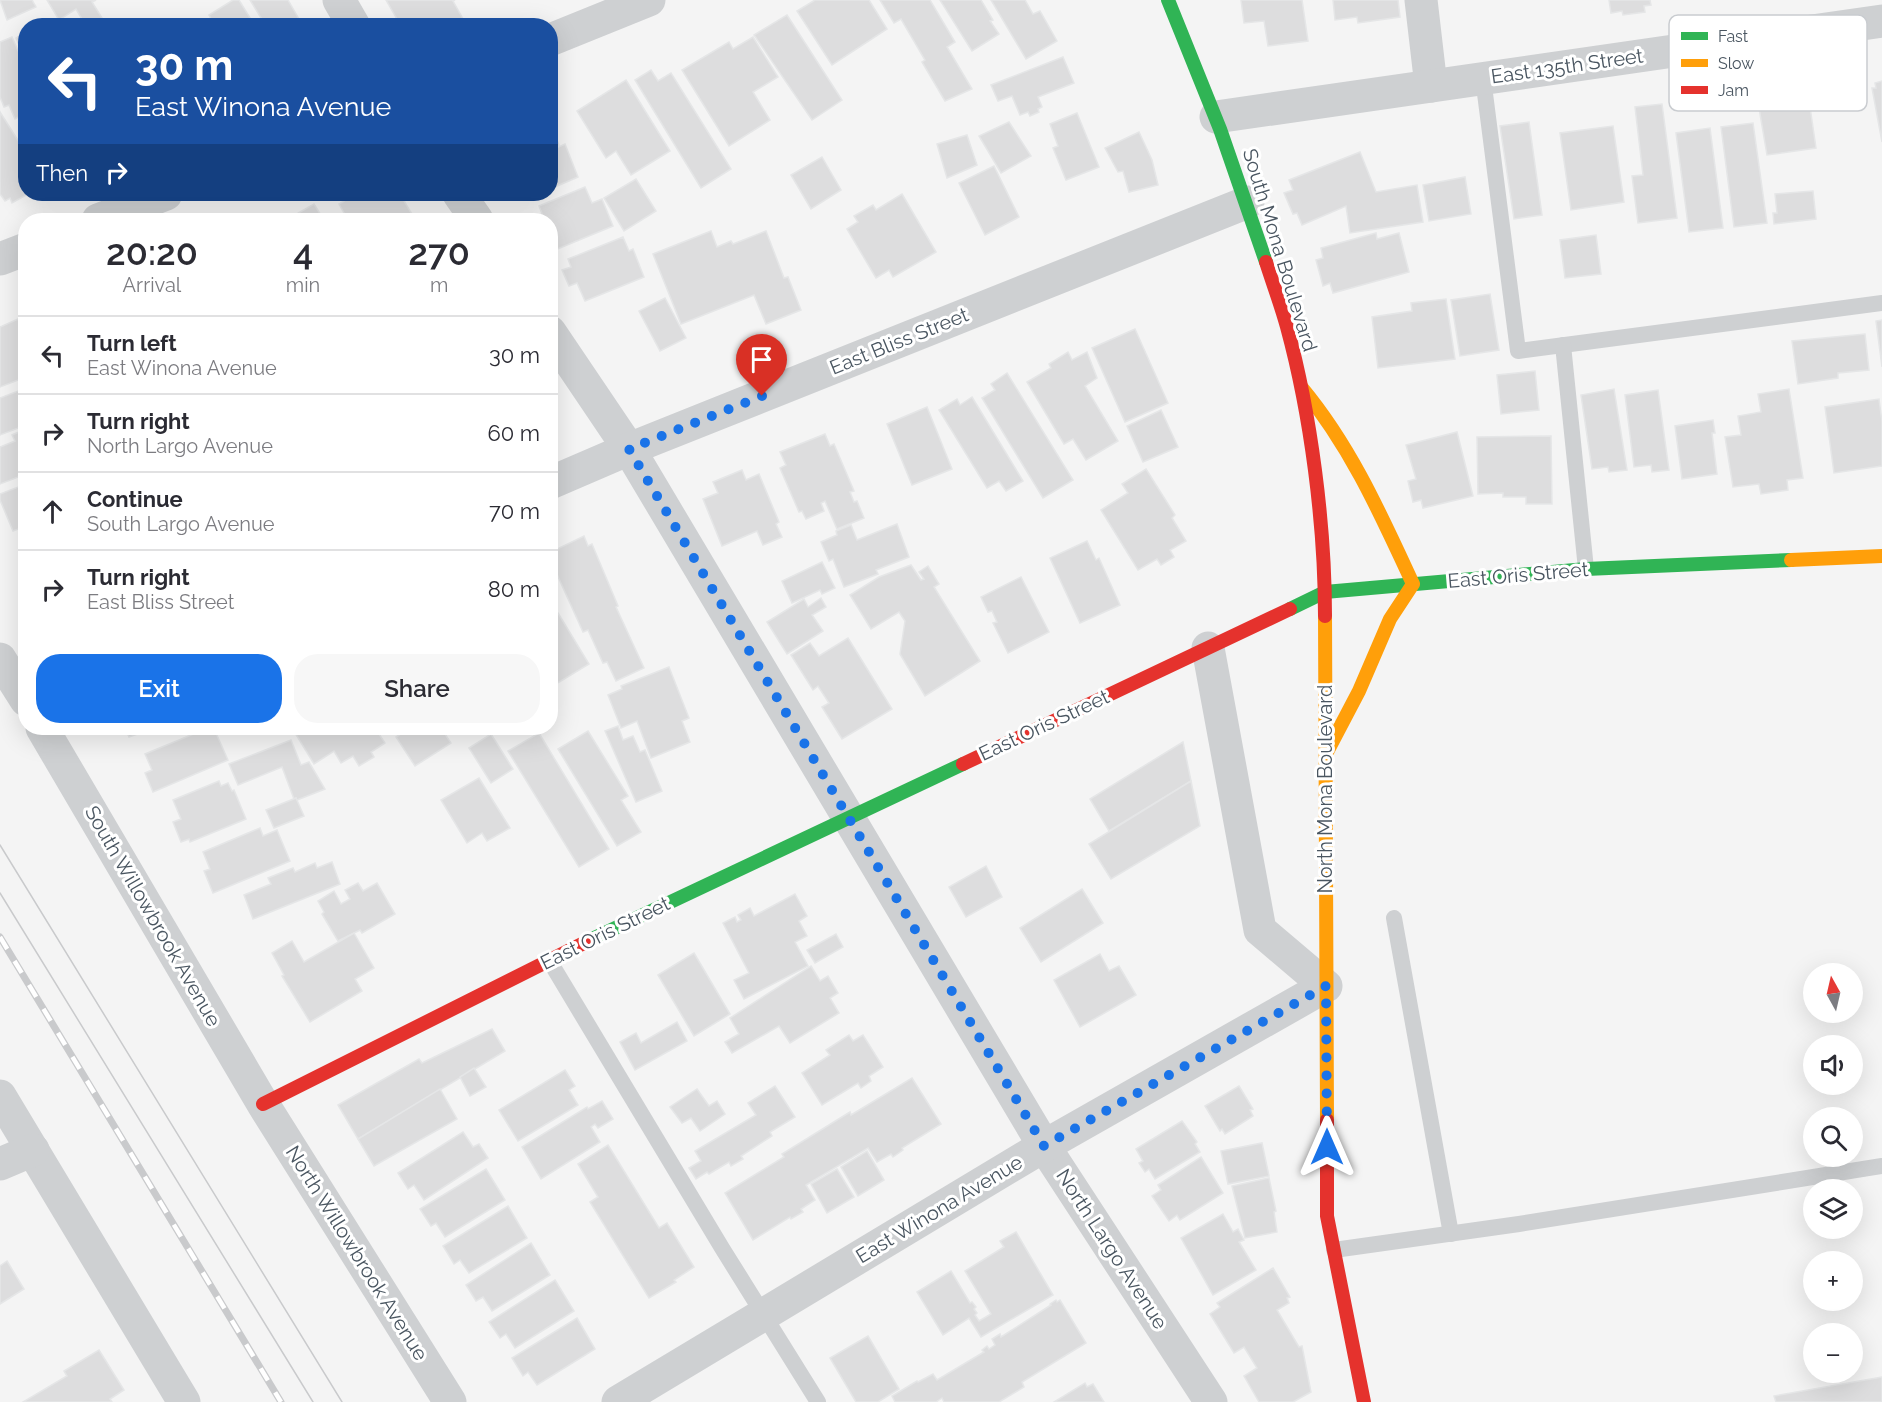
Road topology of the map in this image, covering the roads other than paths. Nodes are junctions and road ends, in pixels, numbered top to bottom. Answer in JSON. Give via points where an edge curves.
{"nodes":[{"id":1,"x":339,"y":0,"type":"edge"},
{"id":2,"x":649,"y":0,"type":"edge"},
{"id":3,"x":1168,"y":0,"type":"edge"},
{"id":4,"x":1421,"y":0,"type":"edge"},
{"id":5,"x":349,"y":18,"type":"edge"},
{"id":6,"x":1882,"y":21,"type":"edge"},
{"id":7,"x":1867,"y":23,"type":"edge"},
{"id":8,"x":558,"y":37,"type":"edge"},
{"id":9,"x":1669,"y":51,"type":"edge"},
{"id":10,"x":1482,"y":78,"type":"junction"},
{"id":11,"x":1431,"y":86,"type":"junction"},
{"id":12,"x":1216,"y":117,"type":"junction"},
{"id":13,"x":148,"y":201,"type":"edge"},
{"id":14,"x":1248,"y":202,"type":"junction"},
{"id":15,"x":116,"y":213,"type":"edge"},
{"id":16,"x":18,"y":252,"type":"edge"},
{"id":17,"x":0,"y":259,"type":"edge"},
{"id":18,"x":1882,"y":303,"type":"edge"},
{"id":19,"x":558,"y":344,"type":"edge"},
{"id":20,"x":1563,"y":345,"type":"junction"},
{"id":21,"x":1299,"y":384,"type":"junction"},
{"id":22,"x":629,"y":449,"type":"junction"},
{"id":23,"x":558,"y":480,"type":"edge"},
{"id":24,"x":1882,"y":556,"type":"edge"},
{"id":25,"x":1586,"y":569,"type":"junction"},
{"id":26,"x":1413,"y":584,"type":"junction"},
{"id":27,"x":1325,"y":592,"type":"junction"},
{"id":28,"x":1208,"y":648,"type":"junction"},
{"id":29,"x":0,"y":659,"type":"edge"},
{"id":30,"x":18,"y":687,"type":"edge"},
{"id":31,"x":46,"y":735,"type":"edge"},
{"id":32,"x":1325,"y":756,"type":"junction"},
{"id":33,"x":849,"y":817,"type":"junction"},
{"id":34,"x":1394,"y":918,"type":"dead end"},
{"id":35,"x":549,"y":960,"type":"junction"},
{"id":36,"x":1326,"y":986,"type":"junction"},
{"id":37,"x":0,"y":1096,"type":"edge"},
{"id":38,"x":263,"y":1104,"type":"junction"},
{"id":39,"x":1044,"y":1146,"type":"junction"},
{"id":40,"x":33,"y":1150,"type":"junction"},
{"id":41,"x":0,"y":1164,"type":"edge"},
{"id":42,"x":1882,"y":1166,"type":"edge"},
{"id":43,"x":1451,"y":1234,"type":"junction"},
{"id":44,"x":1334,"y":1250,"type":"junction"},
{"id":45,"x":764,"y":1314,"type":"junction"},
{"id":46,"x":184,"y":1402,"type":"edge"},
{"id":47,"x":450,"y":1402,"type":"edge"},
{"id":48,"x":618,"y":1402,"type":"edge"},
{"id":49,"x":818,"y":1402,"type":"edge"},
{"id":50,"x":1211,"y":1402,"type":"edge"},
{"id":51,"x":1364,"y":1402,"type":"edge"}],
"edges":[{"from":1,"to":5,"type":"street"},
{"from":2,"to":8,"type":"street"},
{"from":3,"to":12,"type":"street","name":"South Mona Boulevard"},
{"from":4,"to":11,"type":"street"},
{"from":6,"to":7,"type":"street","name":"East 135th Street"},
{"from":9,"to":10,"type":"street","name":"East 135th Street"},
{"from":10,"to":11,"type":"street","name":"East 135th Street"},
{"from":10,"to":20,"type":"lane","via":[[1518,351]]},
{"from":11,"to":12,"type":"street","name":"East 135th Street"},
{"from":12,"to":14,"type":"street","name":"South Mona Boulevard"},
{"from":13,"to":15,"type":"street"},
{"from":14,"to":21,"type":"street","name":"South Mona Boulevard","via":[[1288,329]]},
{"from":14,"to":22,"type":"street","name":"East Bliss Street"},
{"from":16,"to":17,"type":"street"},
{"from":18,"to":20,"type":"lane"},
{"from":19,"to":22,"type":"street","name":"North Largo Avenue"},
{"from":20,"to":25,"type":"lane"},
{"from":21,"to":26,"type":"street","via":[[1342,439]]},
{"from":21,"to":27,"type":"street","name":"South Mona Boulevard","via":[[1320,517]]},
{"from":22,"to":23,"type":"street","name":"East Bliss Street"},
{"from":22,"to":33,"type":"street","name":"North Largo Avenue"},
{"from":24,"to":25,"type":"street","name":"East Oris Street"},
{"from":25,"to":26,"type":"street","name":"East Oris Street"},
{"from":26,"to":27,"type":"street","name":"East Oris Street"},
{"from":26,"to":32,"type":"street","via":[[1391,615],[1364,681]]},
{"from":27,"to":28,"type":"street","name":"East Oris Street"},
{"from":27,"to":32,"type":"street","name":"North Mona Boulevard"},
{"from":28,"to":33,"type":"street","name":"East Oris Street"},
{"from":28,"to":36,"type":"street","via":[[1260,930]]},
{"from":29,"to":30,"type":"street"},
{"from":31,"to":38,"type":"street","name":"South Willowbrook Avenue"},
{"from":32,"to":36,"type":"street","name":"North Mona Boulevard"},
{"from":33,"to":35,"type":"street","name":"East Oris Street"},
{"from":33,"to":39,"type":"street","name":"North Largo Avenue"},
{"from":34,"to":43,"type":"lane"},
{"from":35,"to":38,"type":"street","name":"East Oris Street"},
{"from":35,"to":45,"type":"lane"},
{"from":36,"to":39,"type":"street","name":"East Winona Avenue"},
{"from":36,"to":44,"type":"street","name":"North Mona Boulevard","via":[[1328,1216]]},
{"from":37,"to":40,"type":"street"},
{"from":38,"to":47,"type":"street","name":"North Willowbrook Avenue"},
{"from":39,"to":45,"type":"street","name":"East Winona Avenue"},
{"from":39,"to":50,"type":"street","name":"North Largo Avenue"},
{"from":40,"to":41,"type":"street"},
{"from":40,"to":46,"type":"street"},
{"from":42,"to":43,"type":"lane"},
{"from":43,"to":44,"type":"lane"},
{"from":44,"to":51,"type":"street","name":"North Mona Boulevard"},
{"from":45,"to":48,"type":"street","name":"East Winona Avenue"},
{"from":45,"to":49,"type":"lane"}]}
